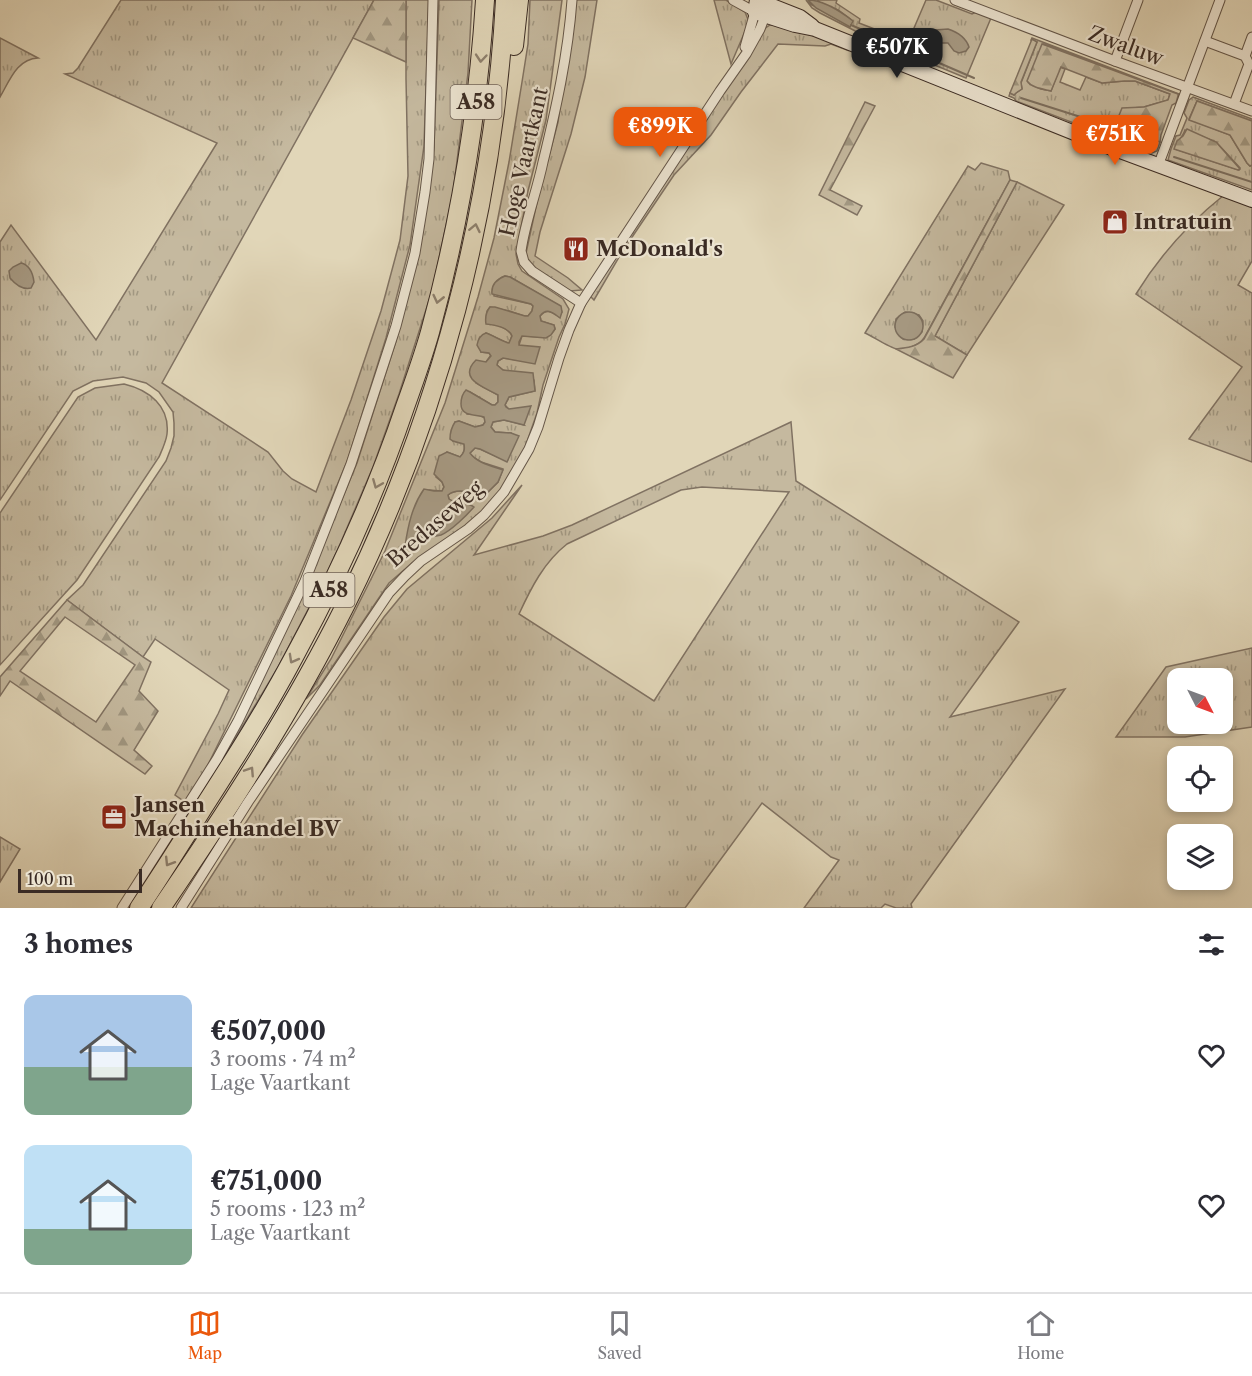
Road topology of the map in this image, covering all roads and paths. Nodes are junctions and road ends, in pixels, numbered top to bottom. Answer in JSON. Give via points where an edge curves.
{"nodes":[{"id":1,"x":433,"y":0,"type":"edge"},
{"id":2,"x":485,"y":0,"type":"edge"},
{"id":3,"x":505,"y":0,"type":"edge"},
{"id":4,"x":519,"y":0,"type":"edge"},
{"id":5,"x":572,"y":0,"type":"edge"},
{"id":6,"x":733,"y":0,"type":"edge"},
{"id":7,"x":955,"y":0,"type":"edge"},
{"id":8,"x":1138,"y":0,"type":"edge"},
{"id":9,"x":1220,"y":0,"type":"edge"},
{"id":10,"x":762,"y":5,"type":"edge"},
{"id":11,"x":1252,"y":37,"type":"edge"},
{"id":12,"x":1205,"y":41,"type":"junction"},
{"id":13,"x":1115,"y":61,"type":"junction"},
{"id":14,"x":1249,"y":61,"type":"edge"},
{"id":15,"x":1187,"y":88,"type":"junction"},
{"id":16,"x":1234,"y":104,"type":"junction"},
{"id":17,"x":1252,"y":111,"type":"edge"},
{"id":18,"x":488,"y":159,"type":"junction"},
{"id":19,"x":1158,"y":166,"type":"junction"},
{"id":20,"x":1252,"y":200,"type":"edge"},
{"id":21,"x":581,"y":303,"type":"junction"},
{"id":22,"x":122,"y":908,"type":"edge"},
{"id":23,"x":139,"y":908,"type":"edge"},
{"id":24,"x":161,"y":908,"type":"edge"},
{"id":25,"x":181,"y":908,"type":"edge"}],
"edges":[{"from":1,"to":22,"type":"street","via":[[429,159],[415,253],[355,453],[305,581],[238,721]]},
{"from":2,"to":23,"type":"highway","number":"A58","one_way":true,"via":[[481,61],[460,203],[430,332],[393,441],[327,595],[294,657],[237,756]]},
{"from":3,"to":18,"type":"highway","number":"A58"},
{"from":4,"to":18,"type":"highway","number":"A58","via":[[511,69]]},
{"from":5,"to":21,"type":"street","name":"Hoge Vaartkant","via":[[559,92],[521,251],[532,271]]},
{"from":6,"to":10,"type":"street"},
{"from":7,"to":13,"type":"street","name":"Zwaluw"},
{"from":8,"to":13,"type":"street"},
{"from":9,"to":12,"type":"street"},
{"from":10,"to":19,"type":"street","via":[[795,25],[815,29]]},
{"from":10,"to":21,"type":"street","name":"Bredaseweg","via":[[754,42]]},
{"from":11,"to":14,"type":"street"},
{"from":12,"to":14,"type":"street"},
{"from":12,"to":15,"type":"street"},
{"from":13,"to":15,"type":"street","name":"Zwaluw"},
{"from":14,"to":16,"type":"street"},
{"from":15,"to":16,"type":"street","name":"Zwaluw"},
{"from":15,"to":19,"type":"street"},
{"from":16,"to":17,"type":"street","name":"Zwaluw"},
{"from":24,"to":18,"type":"highway","number":"A58","one_way":true,"via":[[312,668],[375,542],[448,339],[464,281]]},
{"from":19,"to":20,"type":"street"},
{"from":21,"to":25,"type":"street","name":"Bredaseweg","via":[[538,427],[504,492],[468,530],[422,561],[389,593]]}]}
